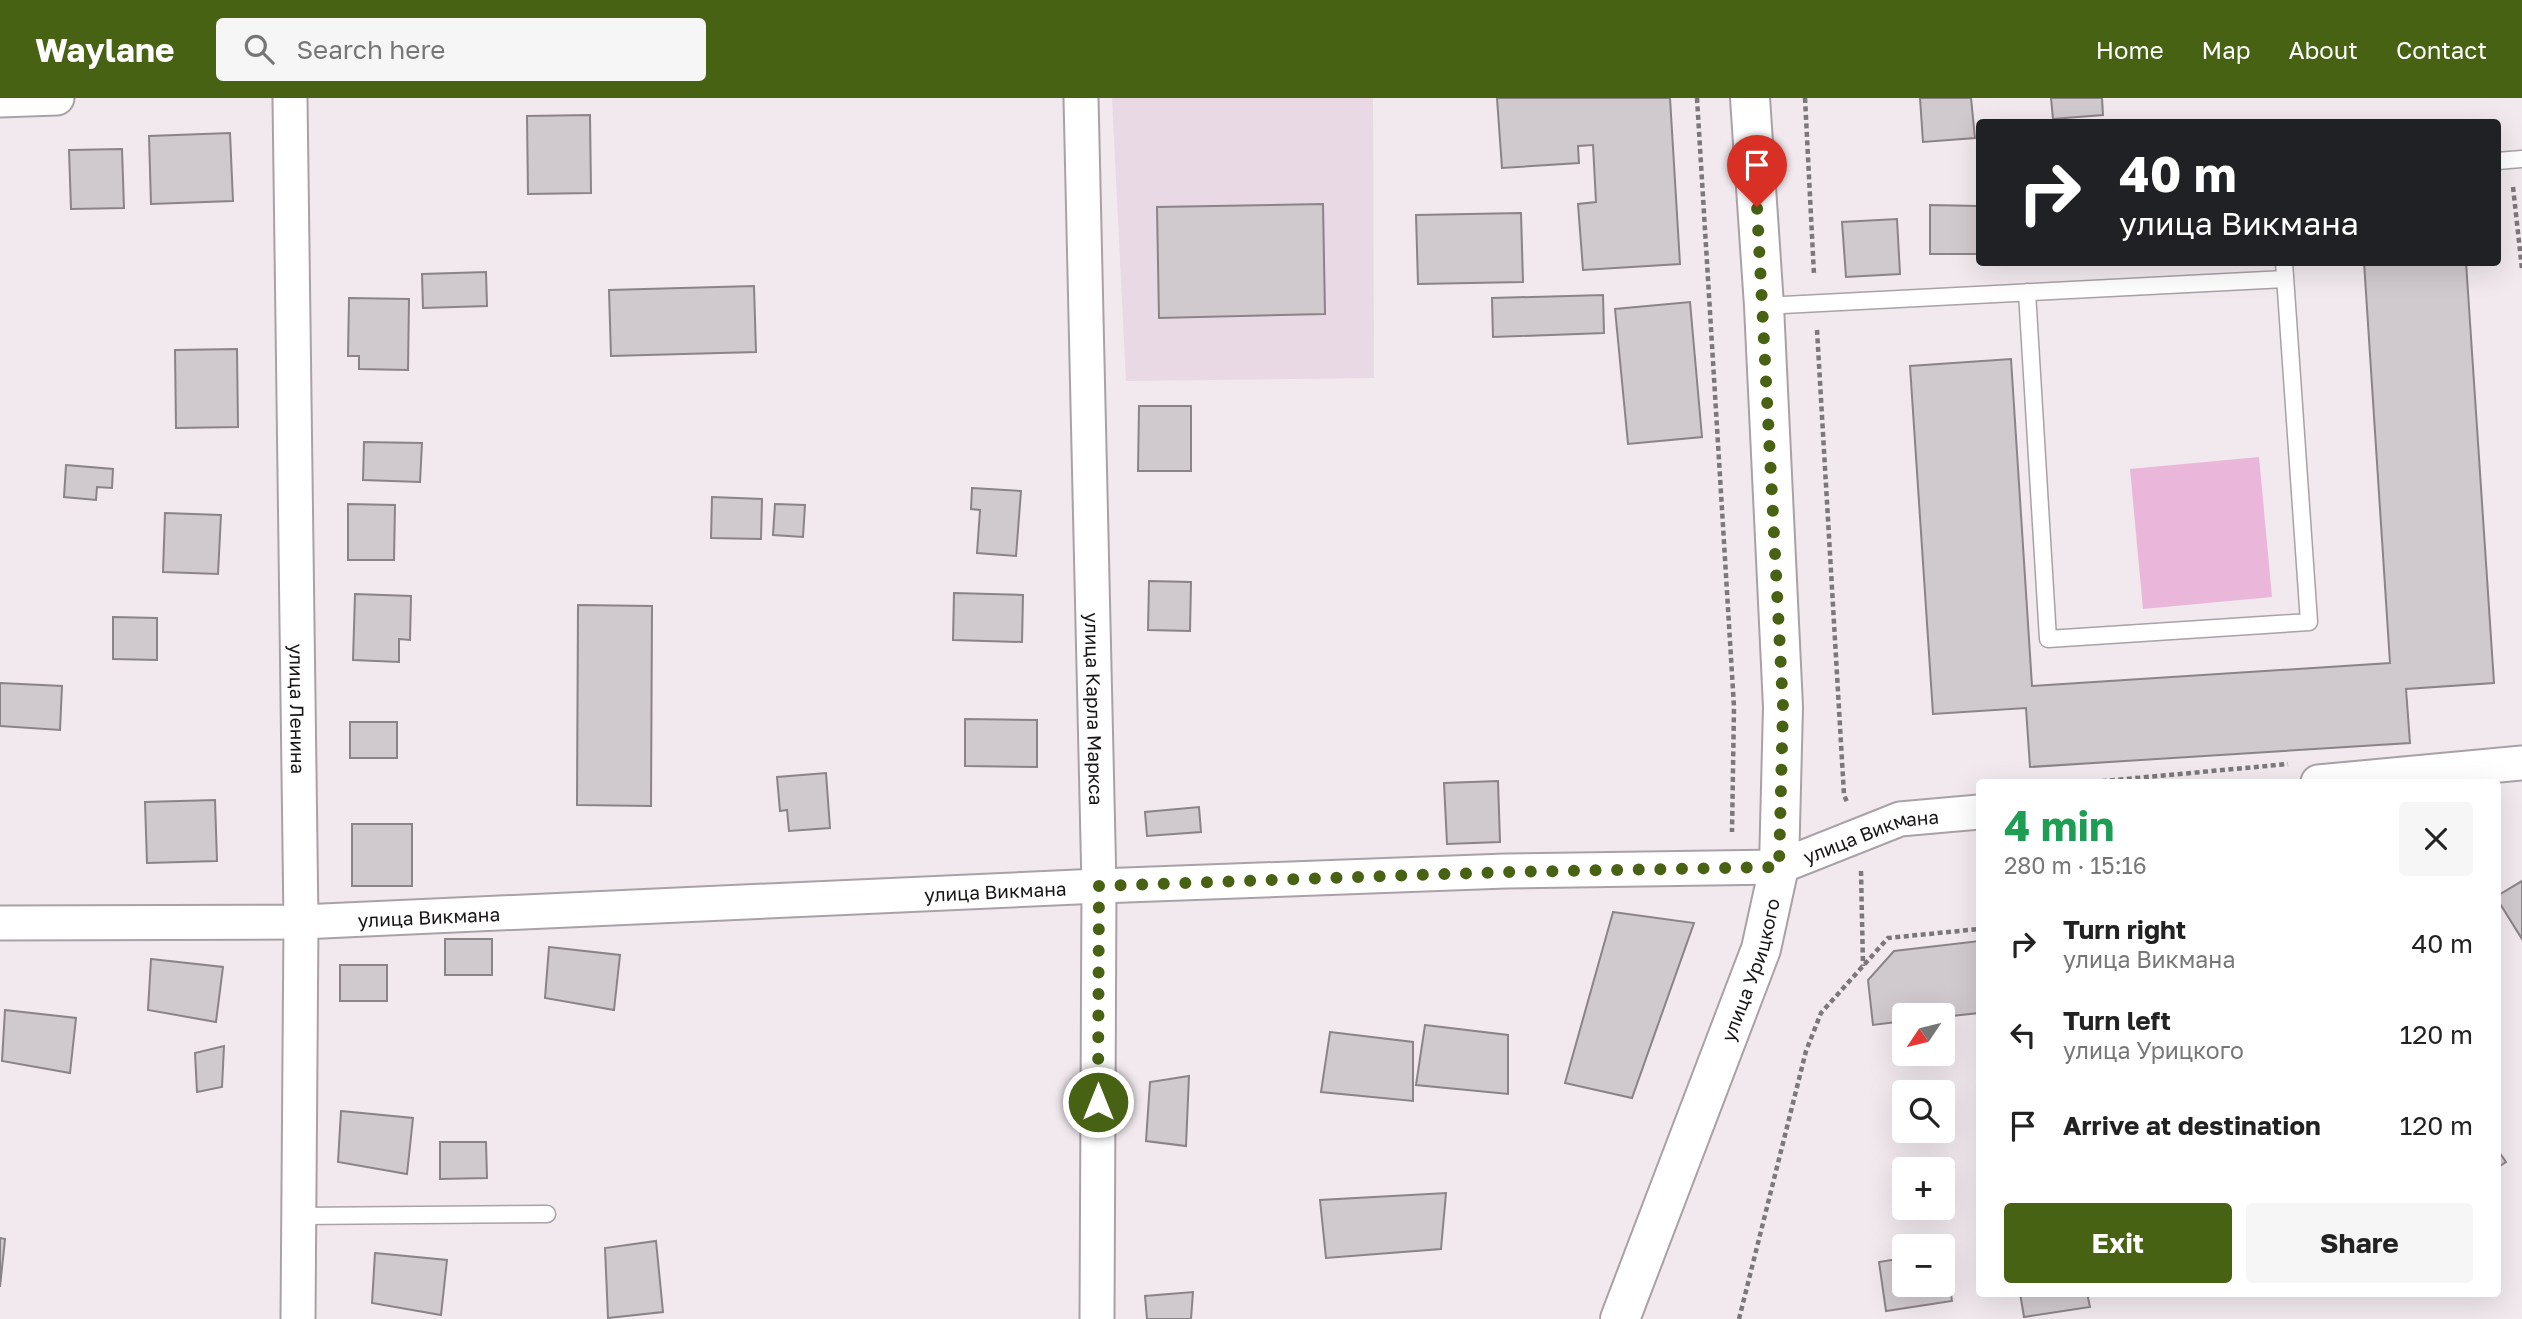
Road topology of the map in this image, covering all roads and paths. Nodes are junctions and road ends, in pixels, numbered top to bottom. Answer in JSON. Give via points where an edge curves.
{"nodes":[{"id":1,"x":57,"y":98,"type":"edge"},
{"id":2,"x":290,"y":98,"type":"edge"},
{"id":3,"x":1081,"y":98,"type":"edge"},
{"id":4,"x":1697,"y":98,"type":"edge"},
{"id":5,"x":1750,"y":98,"type":"edge"},
{"id":6,"x":1805,"y":98,"type":"edge"},
{"id":7,"x":0,"y":100,"type":"edge"},
{"id":8,"x":2510,"y":160,"type":"edge"},
{"id":9,"x":2522,"y":269,"type":"edge"},
{"id":10,"x":2285,"y":271,"type":"edge"},
{"id":11,"x":2027,"y":292,"type":"junction"},
{"id":12,"x":1815,"y":303,"type":"junction"},
{"id":13,"x":1764,"y":306,"type":"junction"},
{"id":14,"x":2522,"y":763,"type":"edge"},
{"id":15,"x":2350,"y":779,"type":"edge"},
{"id":16,"x":1976,"y":812,"type":"edge"},
{"id":17,"x":1861,"y":834,"type":"junction"},
{"id":18,"x":1779,"y":867,"type":"junction"},
{"id":19,"x":1731,"y":868,"type":"junction"},
{"id":20,"x":1099,"y":886,"type":"junction"},
{"id":21,"x":301,"y":922,"type":"junction"},
{"id":22,"x":0,"y":923,"type":"edge"},
{"id":23,"x":1976,"y":929,"type":"edge"},
{"id":24,"x":1863,"y":966,"type":"junction"},
{"id":25,"x":547,"y":1214,"type":"dead end"},
{"id":26,"x":298,"y":1216,"type":"junction"},
{"id":27,"x":298,"y":1319,"type":"edge"},
{"id":28,"x":1097,"y":1319,"type":"edge"},
{"id":29,"x":1620,"y":1319,"type":"edge"},
{"id":30,"x":1739,"y":1319,"type":"edge"}],
"edges":[{"from":1,"to":7,"type":"street"},
{"from":2,"to":21,"type":"street","name":"улица Ленина"},
{"from":3,"to":20,"type":"street","name":"улица Карла Маркса"},
{"from":4,"to":19,"type":"path","via":[[1734,707]]},
{"from":5,"to":13,"type":"main road","name":"улица Урицкого"},
{"from":6,"to":12,"type":"path"},
{"from":8,"to":9,"type":"path"},
{"from":10,"to":11,"type":"lane"},
{"from":10,"to":11,"type":"lane","via":[[2309,622],[2048,639]]},
{"from":11,"to":12,"type":"lane"},
{"from":12,"to":13,"type":"lane"},
{"from":12,"to":17,"type":"path","via":[[1844,795]]},
{"from":13,"to":18,"type":"main road","name":"улица Урицкого","via":[[1783,707]]},
{"from":14,"to":15,"type":"street"},
{"from":16,"to":17,"type":"street","name":"улица Викмана","via":[[1900,819]]},
{"from":17,"to":18,"type":"street","name":"улица Викмана"},
{"from":17,"to":24,"type":"path"},
{"from":18,"to":19,"type":"street","name":"улица Викмана"},
{"from":18,"to":29,"type":"main road","name":"улица Урицкого","via":[[1761,949]]},
{"from":19,"to":20,"type":"street","name":"улица Викмана"},
{"from":20,"to":21,"type":"street","name":"улица Викмана"},
{"from":20,"to":28,"type":"street","name":"улица Карла Маркса"},
{"from":21,"to":22,"type":"street","name":"улица Викмана"},
{"from":21,"to":26,"type":"street","name":"улица Ленина"},
{"from":23,"to":24,"type":"path","via":[[1888,937]]},
{"from":24,"to":30,"type":"path","via":[[1821,1013],[1806,1051]]},
{"from":25,"to":26,"type":"lane"},
{"from":26,"to":27,"type":"street","name":"улица Ленина"}]}
